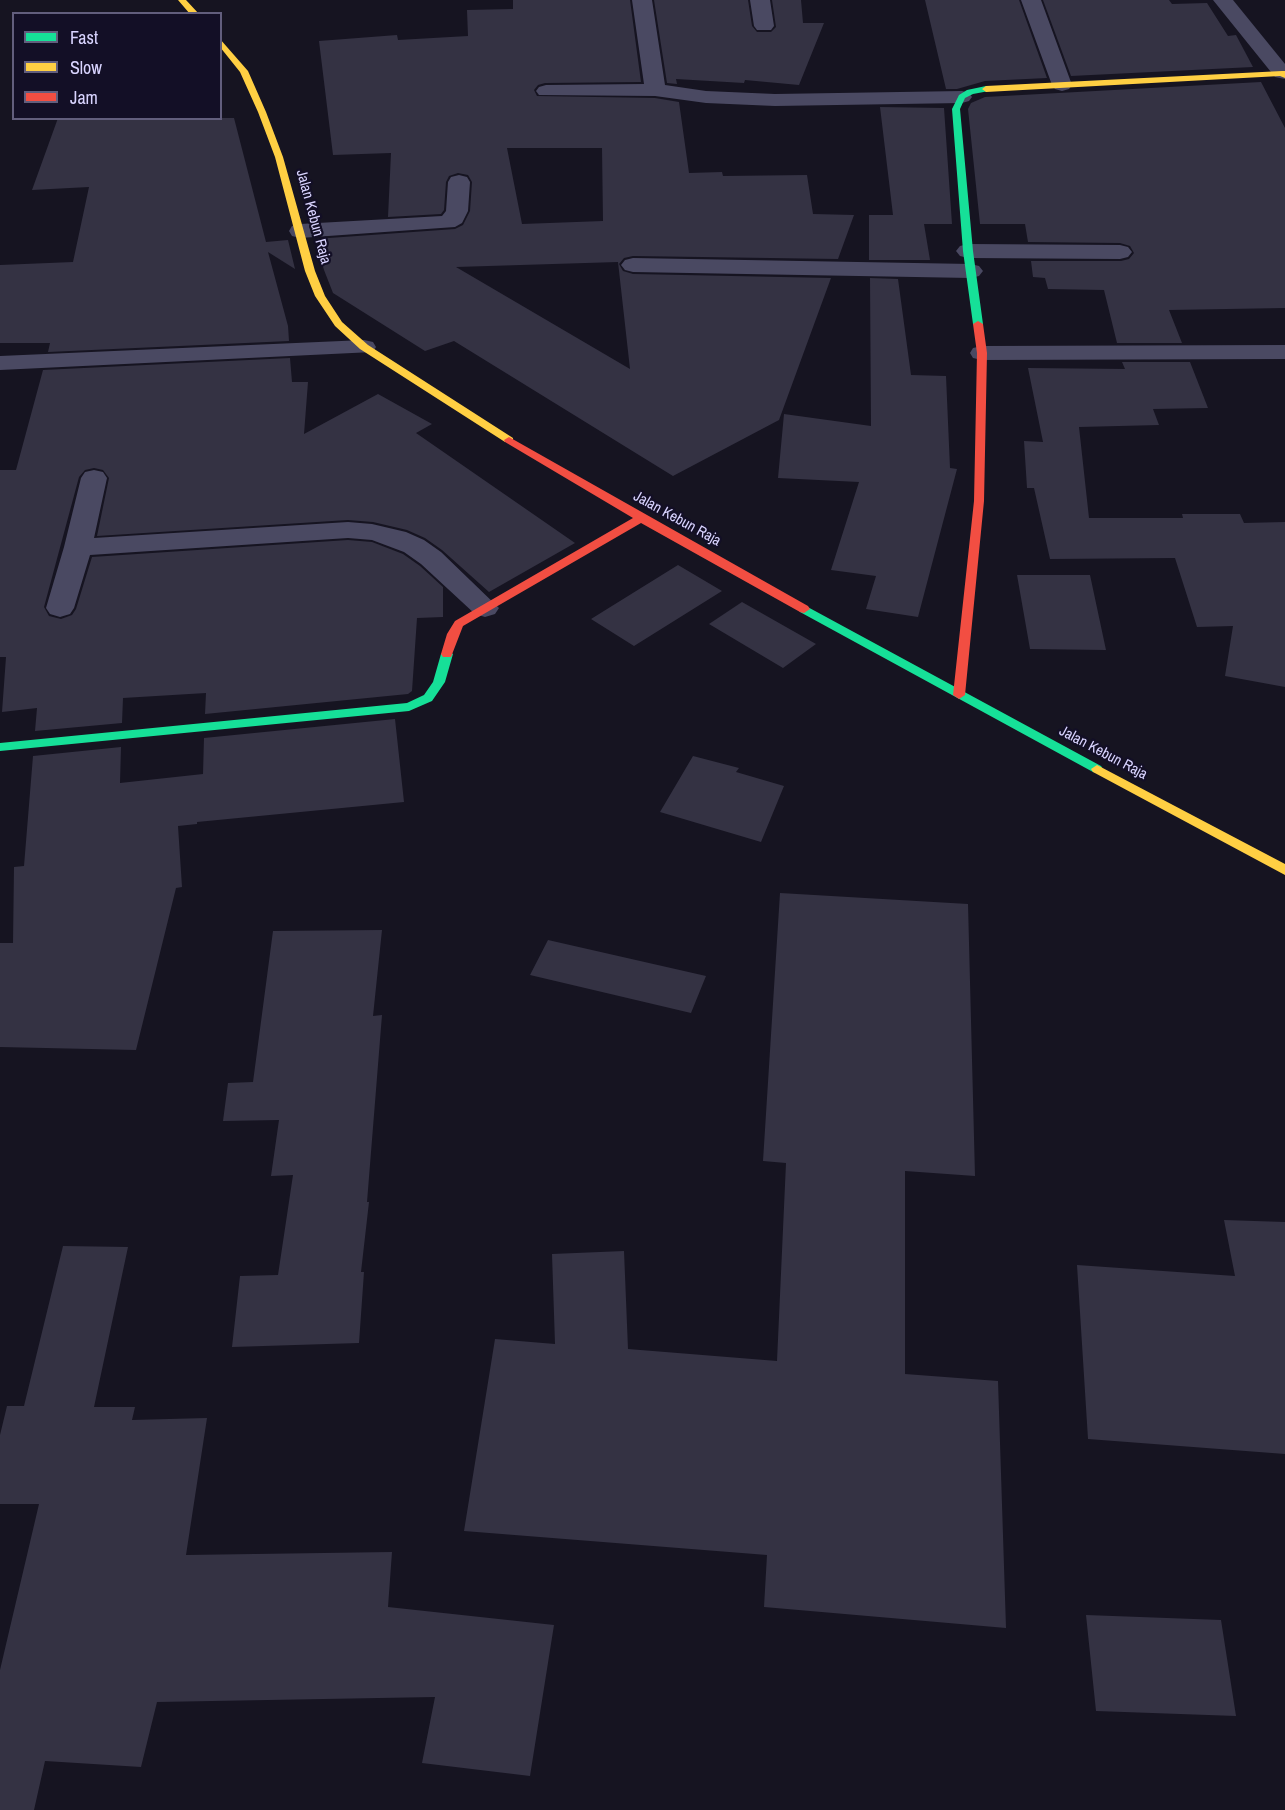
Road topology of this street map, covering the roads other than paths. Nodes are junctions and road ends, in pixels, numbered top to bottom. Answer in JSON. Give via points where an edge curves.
{"nodes":[{"id":1,"x":182,"y":0,"type":"edge"},
{"id":2,"x":642,"y":0,"type":"edge"},
{"id":3,"x":760,"y":0,"type":"edge"},
{"id":4,"x":1031,"y":0,"type":"edge"},
{"id":5,"x":1223,"y":0,"type":"edge"},
{"id":6,"x":193,"y":12,"type":"edge"},
{"id":7,"x":764,"y":26,"type":"dead end"},
{"id":8,"x":222,"y":44,"type":"edge"},
{"id":9,"x":1284,"y":74,"type":"edge"},
{"id":10,"x":1062,"y":85,"type":"junction"},
{"id":11,"x":656,"y":90,"type":"junction"},
{"id":12,"x":546,"y":91,"type":"dead end"},
{"id":13,"x":962,"y":97,"type":"junction"},
{"id":14,"x":459,"y":182,"type":"dead end"},
{"id":15,"x":300,"y":231,"type":"junction"},
{"id":16,"x":1120,"y":252,"type":"dead end"},
{"id":17,"x":969,"y":261,"type":"junction"},
{"id":18,"x":633,"y":265,"type":"dead end"},
{"id":19,"x":364,"y":347,"type":"junction"},
{"id":20,"x":1285,"y":352,"type":"edge"},
{"id":21,"x":982,"y":353,"type":"junction"},
{"id":22,"x":0,"y":363,"type":"edge"},
{"id":23,"x":94,"y":478,"type":"dead end"},
{"id":24,"x":641,"y":518,"type":"junction"},
{"id":25,"x":78,"y":547,"type":"junction"},
{"id":26,"x":60,"y":608,"type":"dead end"},
{"id":27,"x":485,"y":608,"type":"junction"},
{"id":28,"x":959,"y":695,"type":"junction"},
{"id":29,"x":0,"y":747,"type":"edge"},
{"id":30,"x":1285,"y":870,"type":"edge"}],
"edges":[{"from":1,"to":6,"type":"street"},
{"from":2,"to":11,"type":"street"},
{"from":3,"to":7,"type":"street"},
{"from":4,"to":10,"type":"street"},
{"from":5,"to":9,"type":"street"},
{"from":8,"to":15,"type":"street","name":"Jalan Kebun Raja","via":[[244,71],[262,112]]},
{"from":9,"to":10,"type":"street"},
{"from":10,"to":13,"type":"street","via":[[985,89]]},
{"from":11,"to":12,"type":"street"},
{"from":11,"to":13,"type":"street","via":[[752,100]]},
{"from":13,"to":17,"type":"street","via":[[956,109]]},
{"from":14,"to":15,"type":"street","via":[[457,211],[447,222]]},
{"from":15,"to":19,"type":"street","name":"Jalan Kebun Raja","via":[[320,296],[338,324]]},
{"from":16,"to":17,"type":"street"},
{"from":17,"to":18,"type":"street"},
{"from":17,"to":21,"type":"street"},
{"from":19,"to":22,"type":"street"},
{"from":19,"to":24,"type":"street","name":"Jalan Kebun Raja"},
{"from":20,"to":21,"type":"street"},
{"from":21,"to":28,"type":"street","via":[[979,501]]},
{"from":23,"to":25,"type":"street"},
{"from":24,"to":27,"type":"street"},
{"from":24,"to":28,"type":"street","name":"Jalan Kebun Raja"},
{"from":25,"to":26,"type":"street"},
{"from":25,"to":27,"type":"street","via":[[325,531],[372,532],[414,546]]},
{"from":27,"to":29,"type":"street","via":[[459,624],[439,682],[428,698],[409,707]]},
{"from":28,"to":30,"type":"street","name":"Jalan Kebun Raja"}]}
